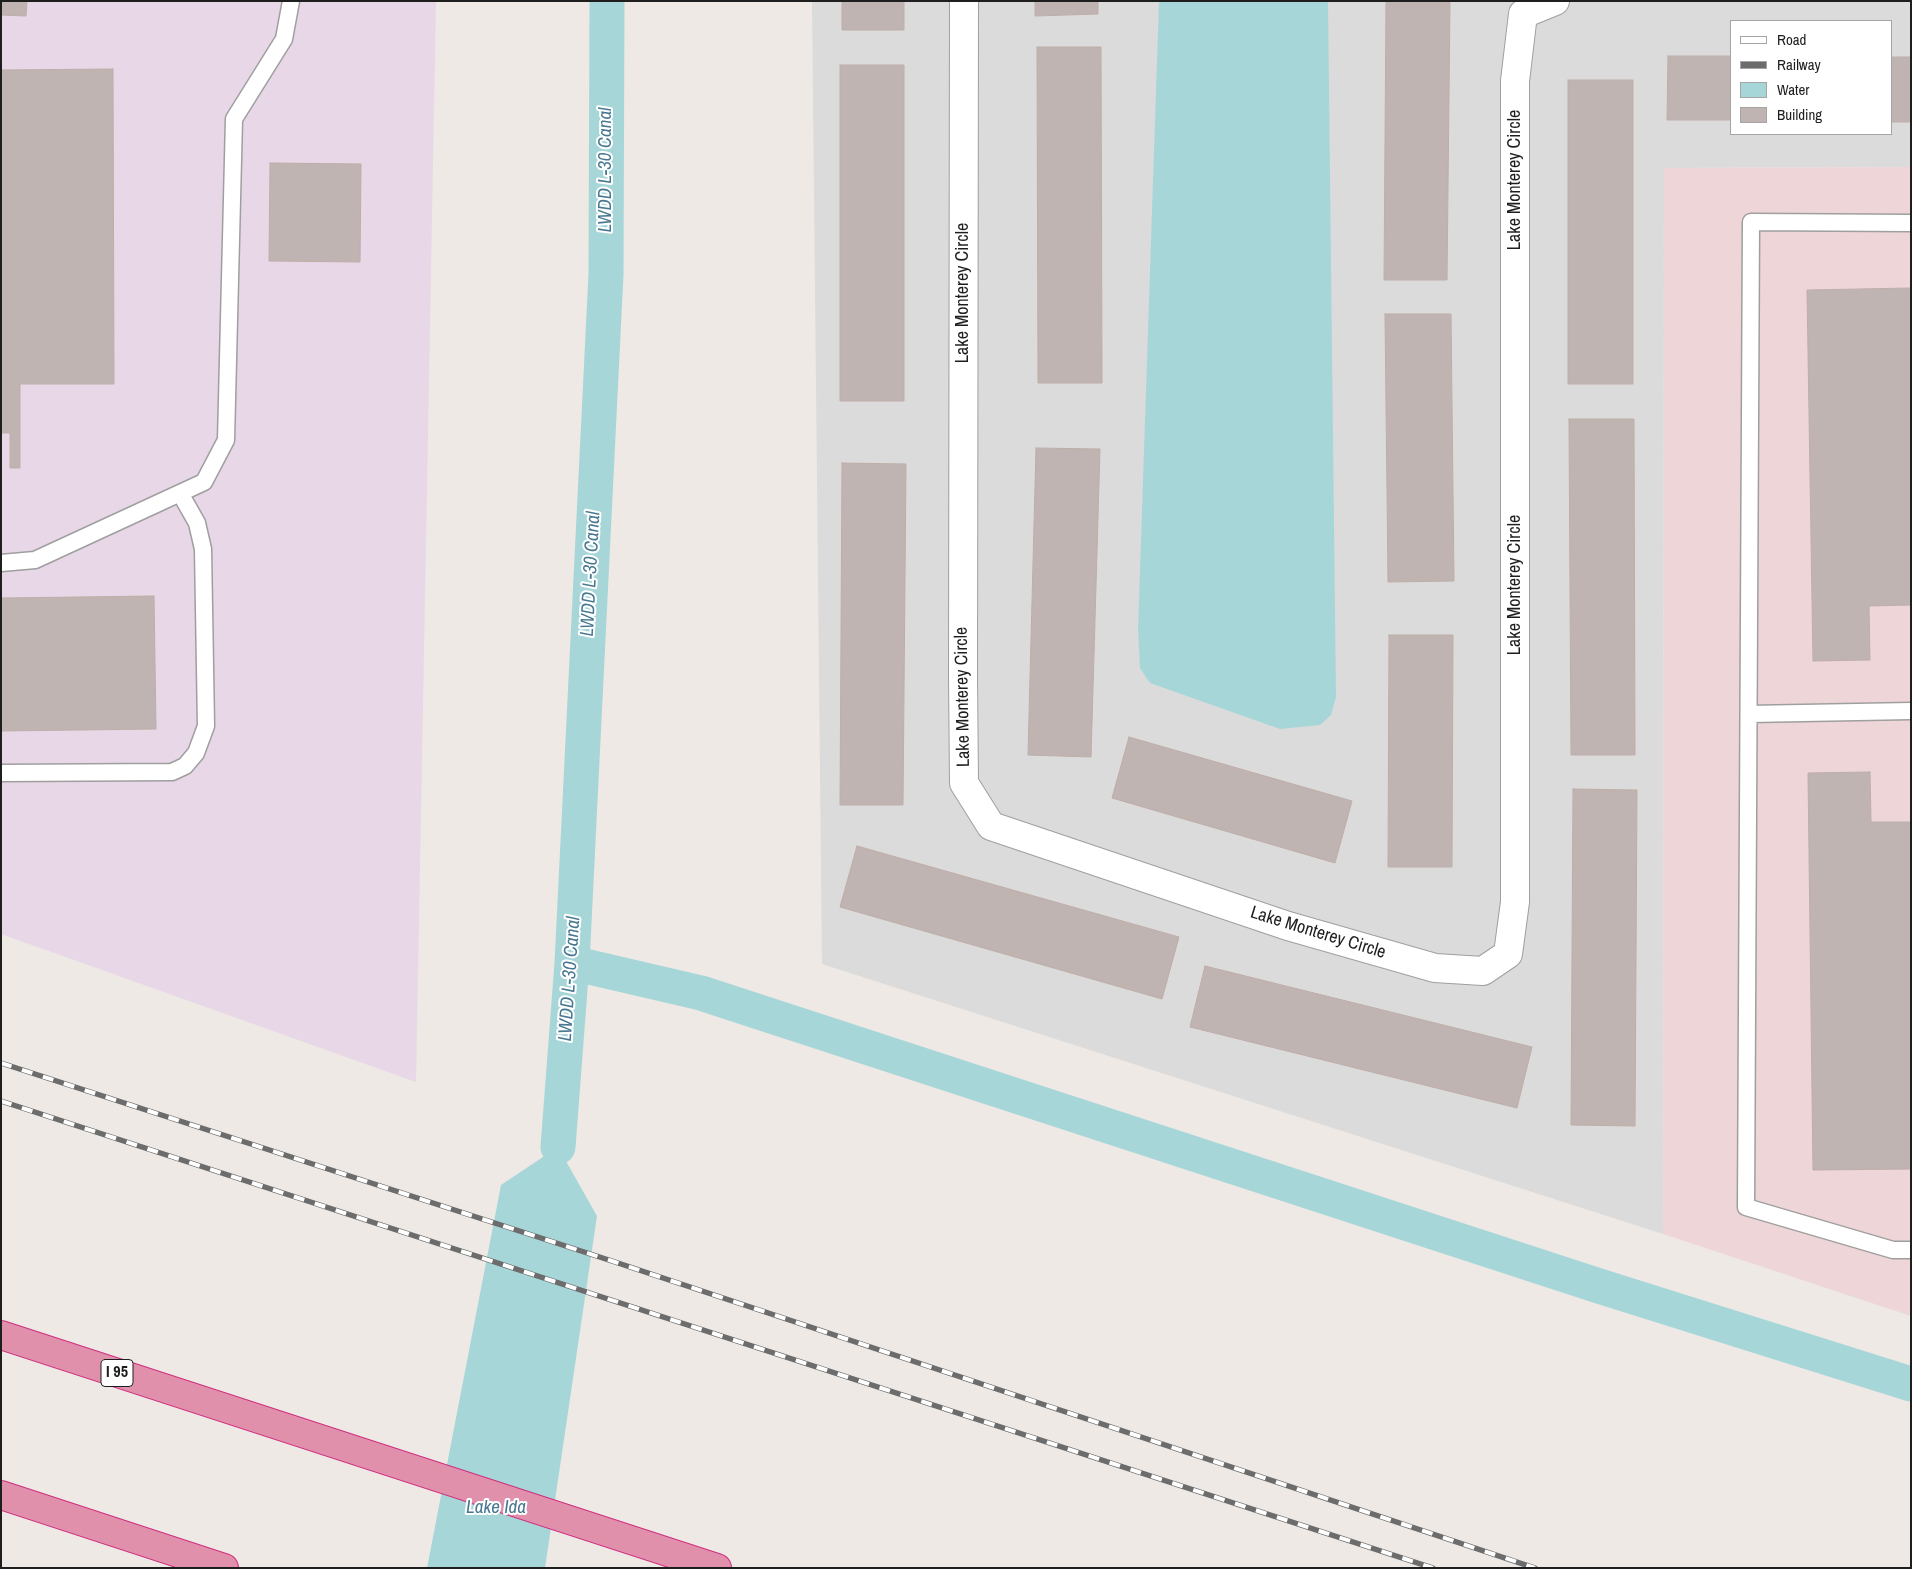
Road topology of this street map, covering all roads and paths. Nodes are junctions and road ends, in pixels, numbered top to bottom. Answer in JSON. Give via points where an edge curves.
{"nodes":[{"id":1,"x":291,"y":1,"type":"edge"},
{"id":2,"x":964,"y":1,"type":"edge"},
{"id":3,"x":1556,"y":1,"type":"edge"},
{"id":4,"x":1911,"y":223,"type":"edge"},
{"id":5,"x":180,"y":493,"type":"junction"},
{"id":6,"x":1,"y":563,"type":"edge"},
{"id":7,"x":1911,"y":711,"type":"edge"},
{"id":8,"x":1750,"y":714,"type":"junction"},
{"id":9,"x":1,"y":772,"type":"edge"},
{"id":10,"x":1911,"y":1250,"type":"edge"},
{"id":11,"x":1,"y":1335,"type":"edge"},
{"id":12,"x":1,"y":1495,"type":"edge"},
{"id":13,"x":224,"y":1568,"type":"edge"},
{"id":14,"x":717,"y":1568,"type":"edge"}],
"edges":[{"from":1,"to":5,"type":"lane","via":[[284,39],[234,119],[226,440],[204,482]]},
{"from":2,"to":3,"type":"street","name":"Lake Monterey Circle","via":[[964,783],[991,826],[1288,926],[1435,968],[1483,971],[1508,954],[1515,902],[1515,81],[1523,14]]},
{"from":4,"to":8,"type":"lane","via":[[1751,222]]},
{"from":5,"to":6,"type":"lane","via":[[35,560]]},
{"from":5,"to":9,"type":"lane","via":[[197,522],[202,549],[206,726],[196,752],[185,766],[172,772]]},
{"from":7,"to":8,"type":"lane"},
{"from":8,"to":10,"type":"lane","via":[[1746,1207],[1893,1250]]},
{"from":11,"to":14,"type":"highway","number":"I 95"},
{"from":12,"to":13,"type":"highway"}]}
